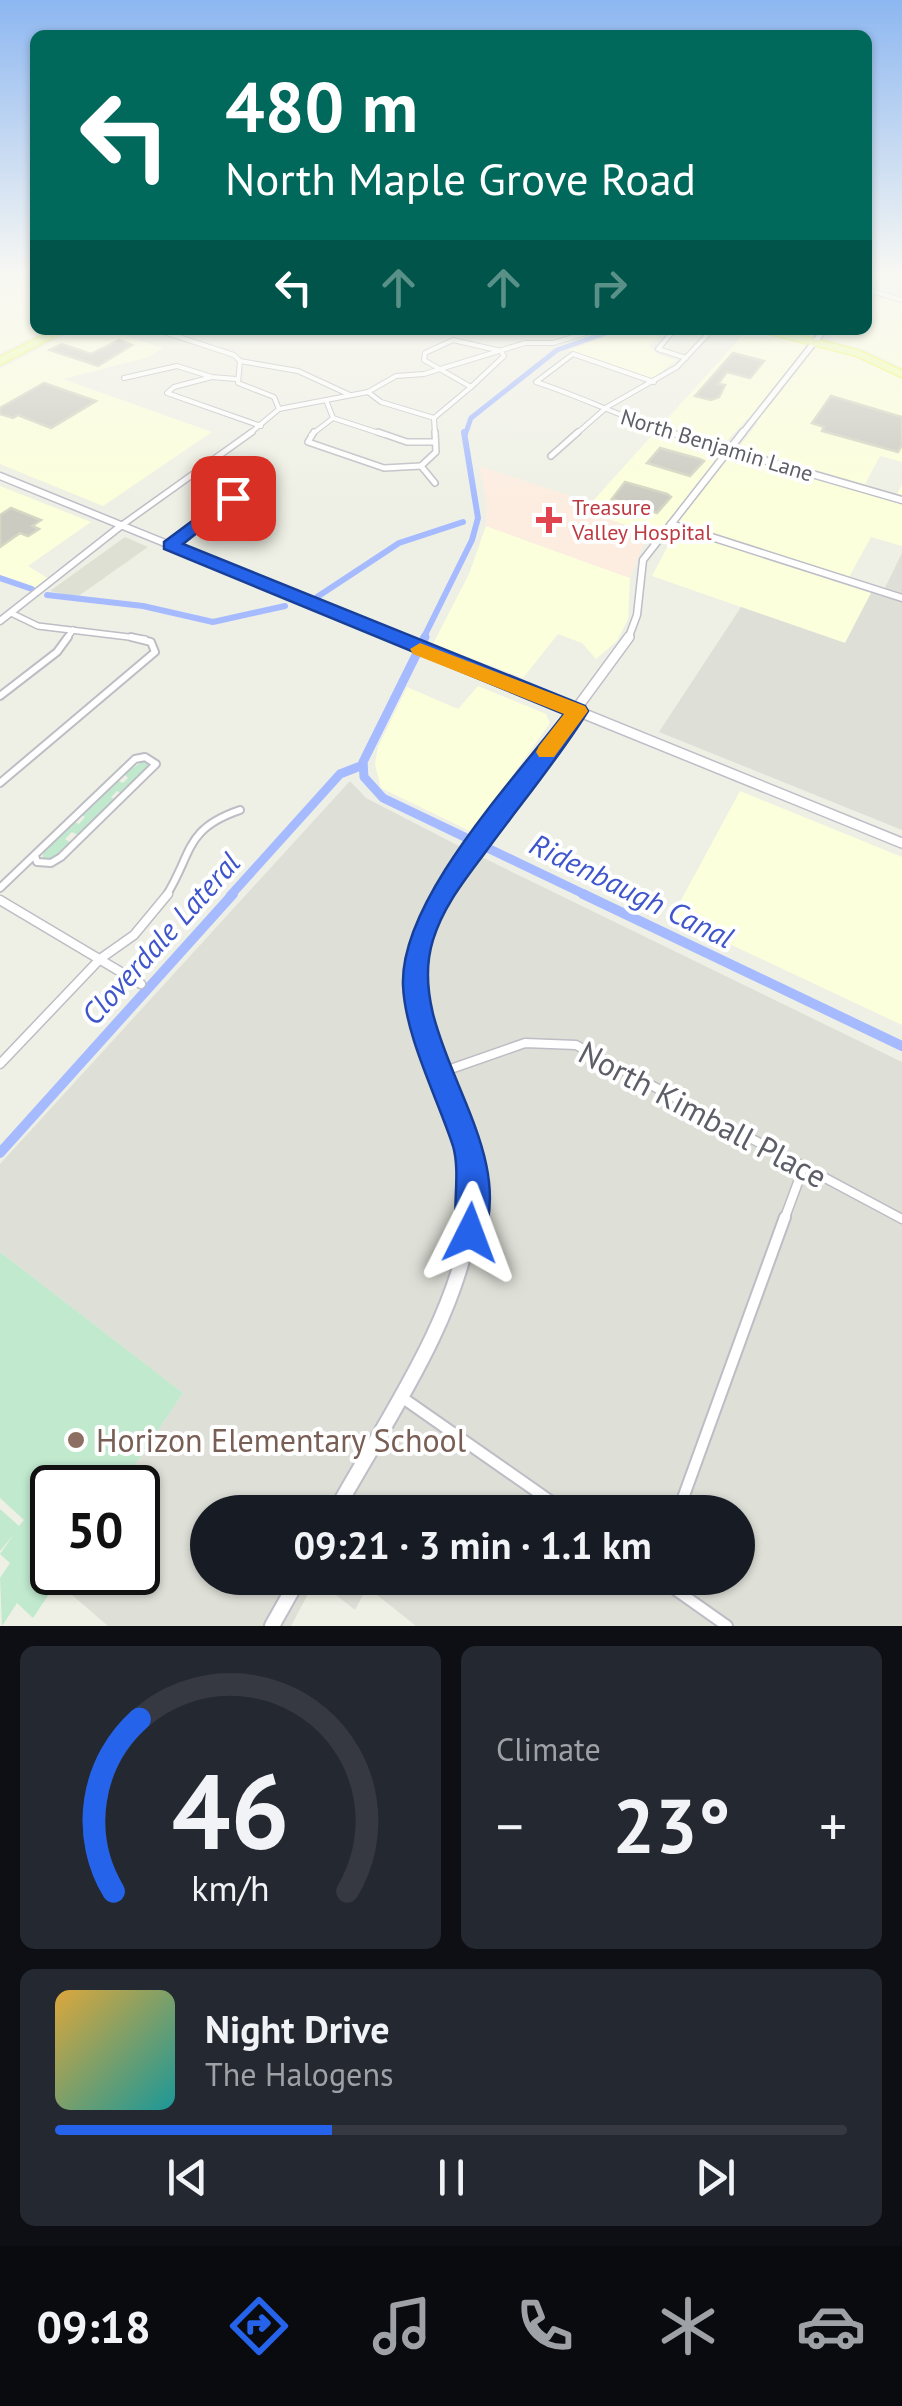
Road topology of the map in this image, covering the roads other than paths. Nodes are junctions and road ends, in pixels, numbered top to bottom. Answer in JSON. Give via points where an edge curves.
{"nodes":[{"id":1,"x":26,"y":348,"type":"edge"},
{"id":2,"x":216,"y":348,"type":"edge"},
{"id":3,"x":433,"y":348,"type":"edge"},
{"id":4,"x":488,"y":348,"type":"edge"},
{"id":5,"x":509,"y":348,"type":"edge"},
{"id":6,"x":659,"y":348,"type":"edge"},
{"id":7,"x":696,"y":348,"type":"edge"},
{"id":8,"x":810,"y":348,"type":"edge"},
{"id":9,"x":838,"y":348,"type":"edge"},
{"id":10,"x":501,"y":351,"type":"junction"},
{"id":11,"x":686,"y":358,"type":"junction"},
{"id":12,"x":240,"y":361,"type":"junction"},
{"id":13,"x":0,"y":362,"type":"edge"},
{"id":14,"x":438,"y":370,"type":"junction"},
{"id":15,"x":902,"y":374,"type":"edge"},
{"id":16,"x":212,"y":377,"type":"junction"},
{"id":17,"x":124,"y":378,"type":"dead end"},
{"id":18,"x":236,"y":379,"type":"junction"},
{"id":19,"x":654,"y":382,"type":"junction"},
{"id":20,"x":470,"y":387,"type":"junction"},
{"id":21,"x":368,"y":392,"type":"junction"},
{"id":22,"x":350,"y":394,"type":"junction"},
{"id":23,"x":326,"y":400,"type":"junction"},
{"id":24,"x":279,"y":409,"type":"junction"},
{"id":25,"x":604,"y":410,"type":"junction"},
{"id":26,"x":333,"y":418,"type":"junction"},
{"id":27,"x":434,"y":418,"type":"junction"},
{"id":28,"x":261,"y":426,"type":"junction"},
{"id":29,"x":435,"y":442,"type":"junction"},
{"id":30,"x":729,"y":450,"type":"junction"},
{"id":31,"x":551,"y":456,"type":"dead end"},
{"id":32,"x":421,"y":466,"type":"junction"},
{"id":33,"x":0,"y":476,"type":"edge"},
{"id":34,"x":435,"y":482,"type":"dead end"},
{"id":35,"x":252,"y":484,"type":"dead end"},
{"id":36,"x":902,"y":500,"type":"edge"},
{"id":37,"x":671,"y":524,"type":"junction"},
{"id":38,"x":122,"y":525,"type":"junction"},
{"id":39,"x":170,"y":546,"type":"junction"},
{"id":40,"x":902,"y":598,"type":"edge"},
{"id":41,"x":11,"y":613,"type":"junction"},
{"id":42,"x":0,"y":621,"type":"edge"},
{"id":43,"x":73,"y":630,"type":"junction"},
{"id":44,"x":0,"y":696,"type":"edge"},
{"id":45,"x":577,"y":711,"type":"junction"},
{"id":46,"x":0,"y":783,"type":"edge"},
{"id":47,"x":240,"y":810,"type":"dead end"},
{"id":48,"x":902,"y":842,"type":"edge"},
{"id":49,"x":35,"y":856,"type":"junction"},
{"id":50,"x":0,"y":888,"type":"edge"},
{"id":51,"x":0,"y":900,"type":"edge"},
{"id":52,"x":100,"y":959,"type":"junction"},
{"id":53,"x":141,"y":984,"type":"dead end"},
{"id":54,"x":0,"y":1064,"type":"edge"},
{"id":55,"x":442,"y":1072,"type":"junction"},
{"id":56,"x":804,"y":1166,"type":"junction"},
{"id":57,"x":902,"y":1219,"type":"edge"},
{"id":58,"x":399,"y":1395,"type":"junction"},
{"id":59,"x":343,"y":1495,"type":"edge"},
{"id":60,"x":542,"y":1495,"type":"edge"},
{"id":61,"x":684,"y":1495,"type":"edge"},
{"id":62,"x":289,"y":1595,"type":"edge"},
{"id":63,"x":683,"y":1595,"type":"edge"},
{"id":64,"x":272,"y":1626,"type":"edge"},
{"id":65,"x":727,"y":1626,"type":"edge"}],
"edges":[{"from":1,"to":13,"type":"main road"},
{"from":2,"to":12,"type":"street"},
{"from":3,"to":14,"type":"street","via":[[423,356]]},
{"from":4,"to":10,"type":"street"},
{"from":5,"to":10,"type":"street"},
{"from":6,"to":11,"type":"street"},
{"from":7,"to":11,"type":"street"},
{"from":8,"to":30,"type":"main road"},
{"from":9,"to":15,"type":"main road"},
{"from":10,"to":14,"type":"street"},
{"from":10,"to":20,"type":"street","via":[[502,360]]},
{"from":11,"to":19,"type":"street"},
{"from":12,"to":18,"type":"street"},
{"from":12,"to":22,"type":"street","via":[[259,361]]},
{"from":14,"to":20,"type":"street"},
{"from":14,"to":21,"type":"street","via":[[396,376]]},
{"from":16,"to":17,"type":"street","via":[[171,366]]},
{"from":16,"to":18,"type":"street"},
{"from":16,"to":28,"type":"street","via":[[168,393]]},
{"from":18,"to":24,"type":"street","via":[[274,397]]},
{"from":19,"to":25,"type":"street"},
{"from":19,"to":25,"type":"street","name":"North Benjamin Lane","via":[[573,354],[536,382]]},
{"from":20,"to":27,"type":"street"},
{"from":21,"to":22,"type":"street"},
{"from":21,"to":27,"type":"street"},
{"from":22,"to":23,"type":"street"},
{"from":23,"to":24,"type":"street"},
{"from":23,"to":26,"type":"street"},
{"from":24,"to":28,"type":"street"},
{"from":25,"to":30,"type":"street","name":"North Benjamin Lane"},
{"from":25,"to":31,"type":"street"},
{"from":26,"to":29,"type":"street","via":[[407,442]]},
{"from":26,"to":32,"type":"street","via":[[306,440],[384,468]]},
{"from":27,"to":29,"type":"street"},
{"from":28,"to":38,"type":"street"},
{"from":29,"to":32,"type":"street","via":[[436,452]]},
{"from":30,"to":36,"type":"main road","name":"North Benjamin Lane"},
{"from":30,"to":37,"type":"main road"},
{"from":32,"to":34,"type":"street"},
{"from":33,"to":38,"type":"main road"},
{"from":35,"to":39,"type":"street"},
{"from":37,"to":40,"type":"main road"},
{"from":37,"to":45,"type":"main road","via":[[643,560],[628,640]]},
{"from":38,"to":39,"type":"main road"},
{"from":38,"to":41,"type":"main road"},
{"from":39,"to":45,"type":"main road"},
{"from":41,"to":42,"type":"main road"},
{"from":41,"to":43,"type":"street","via":[[38,626]]},
{"from":43,"to":44,"type":"street","via":[[57,652]]},
{"from":43,"to":46,"type":"street","via":[[143,638],[154,647]]},
{"from":45,"to":48,"type":"main road"},
{"from":45,"to":55,"type":"main road","via":[[430,912],[418,948],[416,985]]},
{"from":47,"to":52,"type":"street","via":[[199,830],[164,899]]},
{"from":49,"to":49,"type":"street","via":[[46,864],[61,857],[156,764],[140,757],[130,763]]},
{"from":49,"to":50,"type":"street"},
{"from":51,"to":52,"type":"street"},
{"from":52,"to":53,"type":"street"},
{"from":52,"to":54,"type":"street"},
{"from":55,"to":56,"type":"street","name":"North Kimball Place","via":[[524,1042],[559,1040]]},
{"from":55,"to":58,"type":"main road","via":[[469,1152],[474,1203],[452,1296]]},
{"from":56,"to":57,"type":"street","name":"North Kimball Place"},
{"from":56,"to":61,"type":"street"},
{"from":58,"to":59,"type":"main road"},
{"from":58,"to":60,"type":"street"},
{"from":62,"to":64,"type":"main road"},
{"from":63,"to":65,"type":"street"}]}
